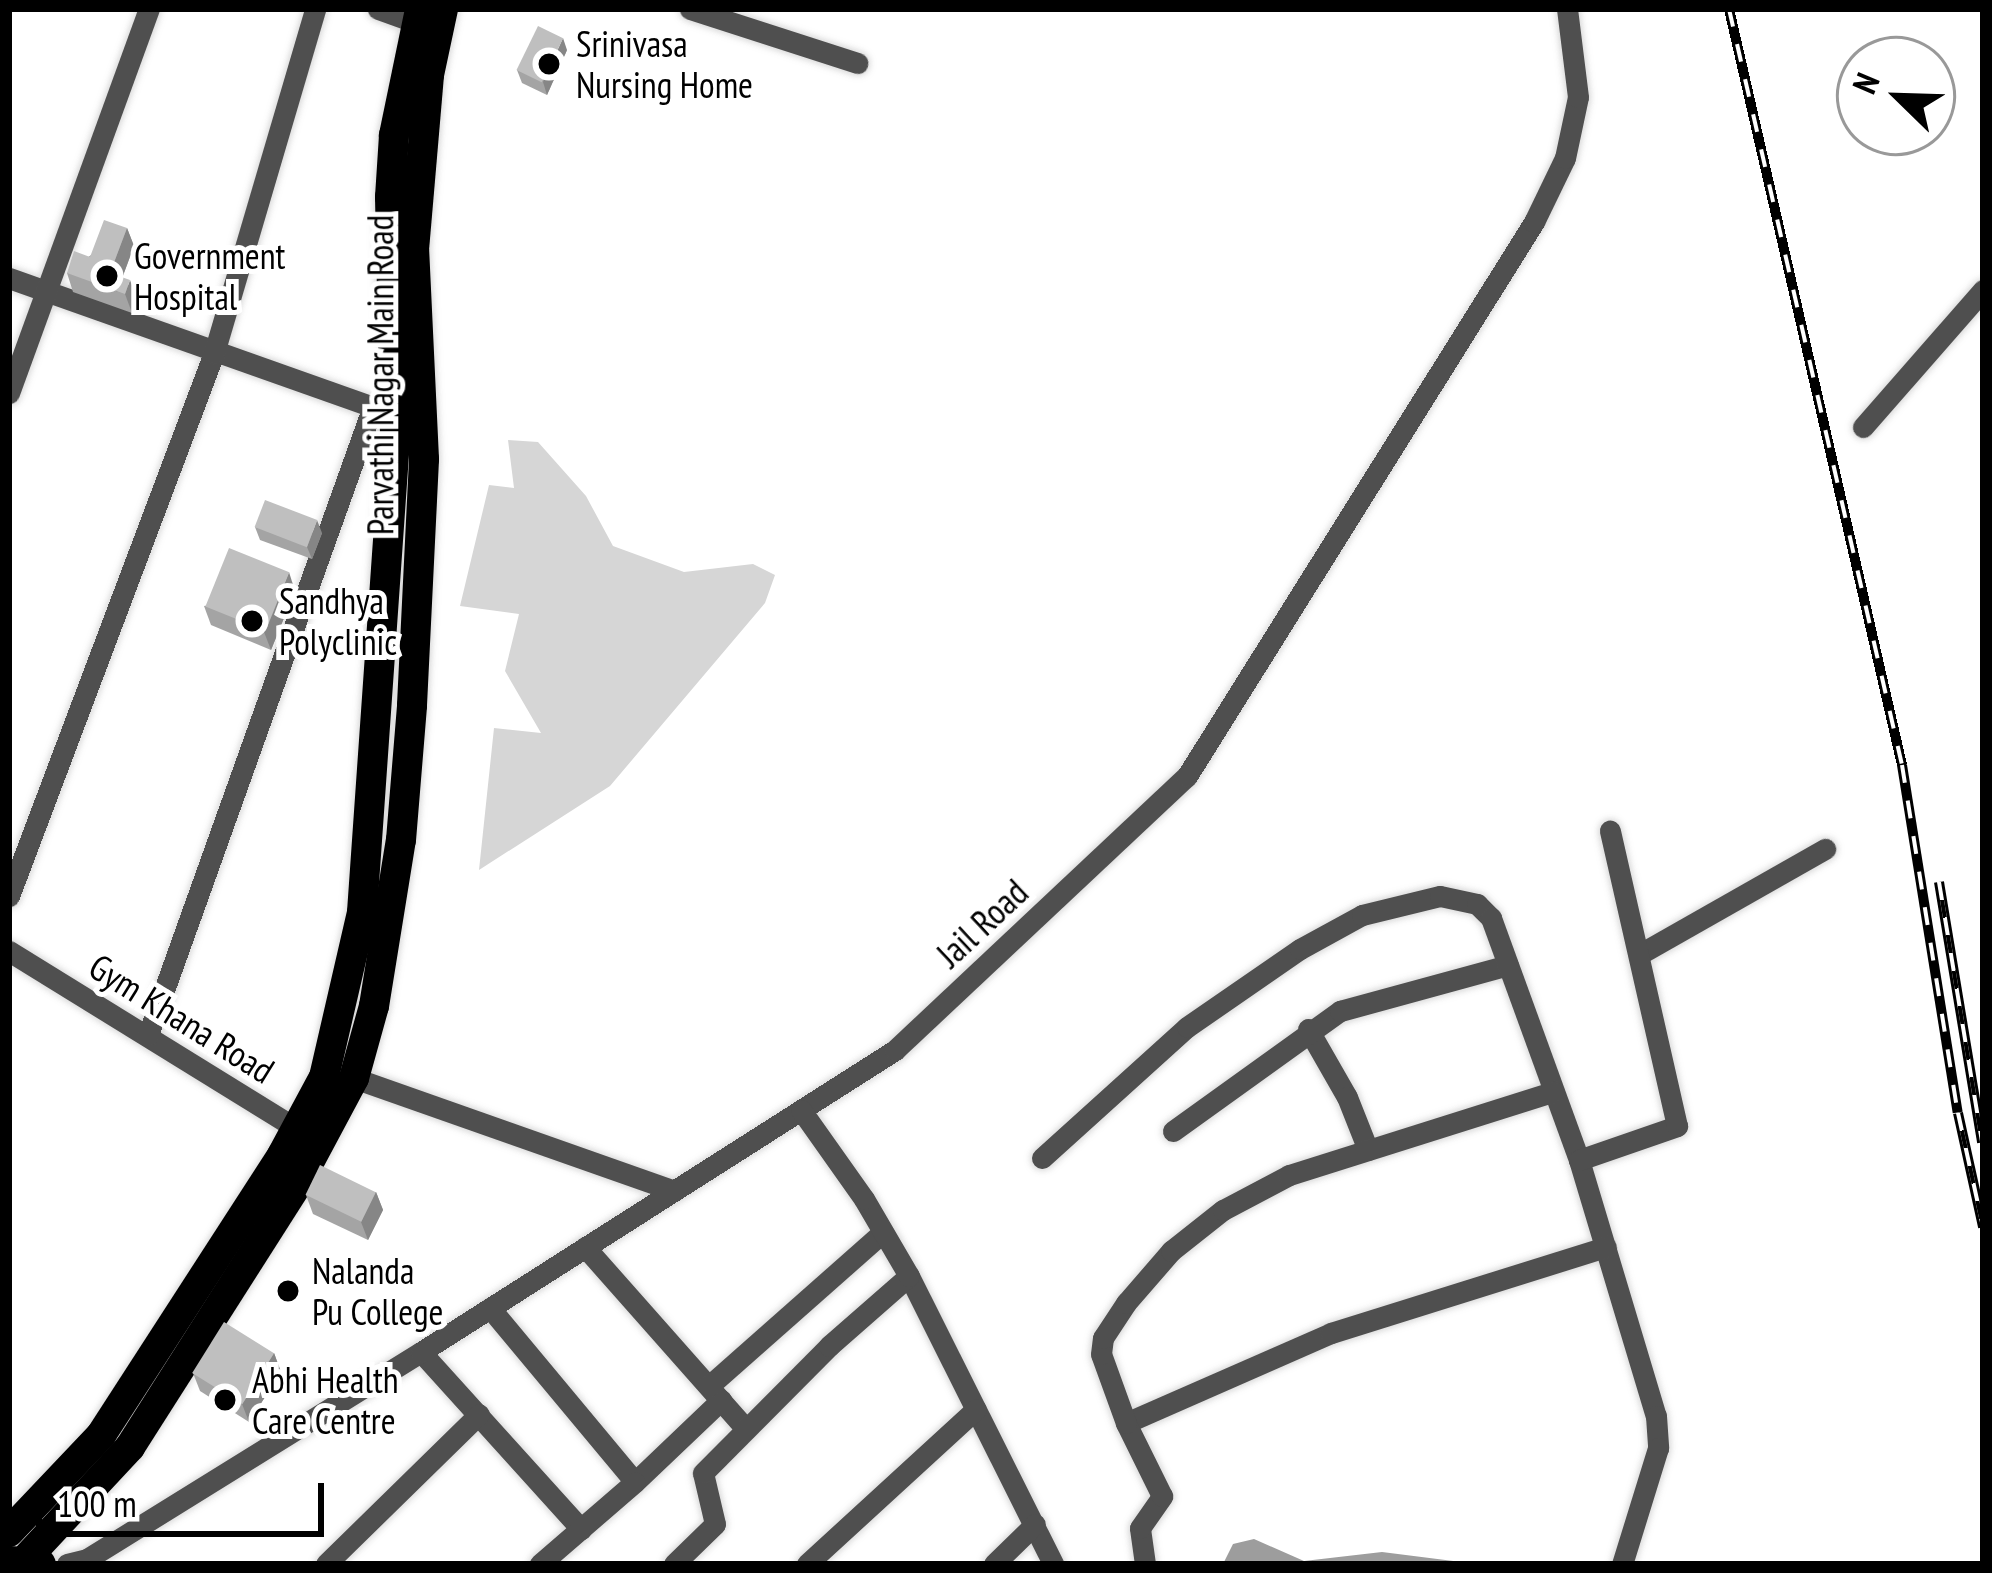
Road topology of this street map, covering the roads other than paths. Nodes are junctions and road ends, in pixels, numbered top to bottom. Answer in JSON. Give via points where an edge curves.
{"nodes":[{"id":1,"x":149,"y":9,"type":"edge"},
{"id":2,"x":315,"y":9,"type":"edge"},
{"id":3,"x":378,"y":9,"type":"edge"},
{"id":4,"x":690,"y":9,"type":"edge"},
{"id":5,"x":1567,"y":9,"type":"edge"},
{"id":6,"x":426,"y":14,"type":"edge"},
{"id":7,"x":857,"y":63,"type":"dead end"},
{"id":8,"x":9,"y":278,"type":"edge"},
{"id":9,"x":1983,"y":290,"type":"edge"},
{"id":10,"x":45,"y":293,"type":"junction"},
{"id":11,"x":214,"y":353,"type":"junction"},
{"id":12,"x":9,"y":393,"type":"edge"},
{"id":13,"x":396,"y":416,"type":"junction"},
{"id":14,"x":1863,"y":427,"type":"dead end"},
{"id":15,"x":1610,"y":831,"type":"dead end"},
{"id":16,"x":1825,"y":849,"type":"dead end"},
{"id":17,"x":9,"y":896,"type":"edge"},
{"id":18,"x":9,"y":951,"type":"edge"},
{"id":19,"x":1640,"y":954,"type":"junction"},
{"id":20,"x":1508,"y":965,"type":"junction"},
{"id":21,"x":1308,"y":1029,"type":"junction"},
{"id":22,"x":148,"y":1035,"type":"junction"},
{"id":23,"x":354,"y":1078,"type":"junction"},
{"id":24,"x":1553,"y":1092,"type":"junction"},
{"id":25,"x":801,"y":1110,"type":"junction"},
{"id":26,"x":1173,"y":1131,"type":"dead end"},
{"id":27,"x":308,"y":1135,"type":"junction"},
{"id":28,"x":1368,"y":1150,"type":"junction"},
{"id":29,"x":1042,"y":1158,"type":"dead end"},
{"id":30,"x":1579,"y":1160,"type":"junction"},
{"id":31,"x":674,"y":1191,"type":"junction"},
{"id":32,"x":883,"y":1232,"type":"junction"},
{"id":33,"x":585,"y":1247,"type":"junction"},
{"id":34,"x":1606,"y":1247,"type":"junction"},
{"id":35,"x":909,"y":1276,"type":"junction"},
{"id":36,"x":490,"y":1308,"type":"junction"},
{"id":37,"x":421,"y":1352,"type":"junction"},
{"id":38,"x":715,"y":1393,"type":"junction"},
{"id":39,"x":976,"y":1409,"type":"junction"},
{"id":40,"x":479,"y":1414,"type":"junction"},
{"id":41,"x":1126,"y":1424,"type":"junction"},
{"id":42,"x":746,"y":1429,"type":"junction"},
{"id":43,"x":634,"y":1482,"type":"junction"},
{"id":44,"x":1035,"y":1524,"type":"junction"},
{"id":45,"x":581,"y":1529,"type":"junction"},
{"id":46,"x":21,"y":1557,"type":"edge"},
{"id":47,"x":67,"y":1564,"type":"edge"},
{"id":48,"x":326,"y":1564,"type":"edge"},
{"id":49,"x":540,"y":1564,"type":"edge"},
{"id":50,"x":674,"y":1564,"type":"edge"},
{"id":51,"x":807,"y":1564,"type":"edge"},
{"id":52,"x":994,"y":1564,"type":"edge"},
{"id":53,"x":1053,"y":1564,"type":"edge"},
{"id":54,"x":1145,"y":1564,"type":"edge"},
{"id":55,"x":1622,"y":1564,"type":"edge"}],
"edges":[{"from":1,"to":10,"type":"street"},
{"from":2,"to":11,"type":"street"},
{"from":3,"to":6,"type":"street"},
{"from":4,"to":7,"type":"street"},
{"from":5,"to":25,"type":"street","name":"Jail Road","via":[[1578,97],[1565,158],[1534,222],[1187,776],[895,1050]]},
{"from":6,"to":13,"type":"main road","name":"Parvathi Nagar Main Road","via":[[428,75]]},
{"from":8,"to":10,"type":"street"},
{"from":9,"to":14,"type":"street"},
{"from":10,"to":11,"type":"street"},
{"from":10,"to":12,"type":"street"},
{"from":11,"to":13,"type":"street"},
{"from":11,"to":17,"type":"street"},
{"from":13,"to":22,"type":"street"},
{"from":13,"to":23,"type":"main road","name":"Parvathi Nagar Main Road","via":[[401,840]]},
{"from":13,"to":27,"type":"main road","name":"Parvathi Nagar Main Road","via":[[362,912]]},
{"from":15,"to":19,"type":"street"},
{"from":16,"to":19,"type":"street"},
{"from":18,"to":22,"type":"street","name":"Gym Khana Road"},
{"from":19,"to":30,"type":"street","via":[[1678,1126]]},
{"from":20,"to":21,"type":"street","via":[[1340,1011]]},
{"from":20,"to":24,"type":"street"},
{"from":20,"to":29,"type":"street","via":[[1491,918],[1460,897],[1362,915],[1187,1027]]},
{"from":21,"to":26,"type":"street"},
{"from":21,"to":28,"type":"street"},
{"from":22,"to":27,"type":"street","name":"Gym Khana Road"},
{"from":23,"to":27,"type":"main road","name":"Parvathi Nagar Main Road"},
{"from":23,"to":31,"type":"street"},
{"from":24,"to":28,"type":"street"},
{"from":24,"to":30,"type":"street"},
{"from":25,"to":31,"type":"street","name":"Jail Road"},
{"from":25,"to":32,"type":"street"},
{"from":27,"to":46,"type":"main road","name":"Parvathi Nagar Main Road","via":[[130,1447],[61,1505]]},
{"from":28,"to":41,"type":"street","via":[[1273,1184],[1171,1251],[1103,1338],[1101,1354]]},
{"from":30,"to":34,"type":"street"},
{"from":31,"to":33,"type":"street","name":"Jail Road"},
{"from":32,"to":35,"type":"street"},
{"from":32,"to":38,"type":"street"},
{"from":33,"to":36,"type":"street","name":"Jail Road"},
{"from":33,"to":38,"type":"street"},
{"from":34,"to":41,"type":"street","via":[[1331,1333]]},
{"from":34,"to":55,"type":"street","via":[[1656,1416],[1658,1448]]},
{"from":35,"to":39,"type":"street"},
{"from":35,"to":42,"type":"street"},
{"from":36,"to":37,"type":"street","name":"Jail Road"},
{"from":36,"to":43,"type":"street"},
{"from":37,"to":40,"type":"street"},
{"from":37,"to":47,"type":"street","name":"Jail Road"},
{"from":38,"to":42,"type":"street"},
{"from":38,"to":43,"type":"street"},
{"from":39,"to":44,"type":"street"},
{"from":39,"to":51,"type":"street"},
{"from":40,"to":45,"type":"street"},
{"from":40,"to":48,"type":"street"},
{"from":41,"to":54,"type":"street","via":[[1162,1496],[1140,1528]]},
{"from":42,"to":50,"type":"street","via":[[703,1473],[715,1524]]},
{"from":43,"to":45,"type":"street"},
{"from":44,"to":52,"type":"street"},
{"from":44,"to":53,"type":"street"},
{"from":45,"to":49,"type":"street"}]}
